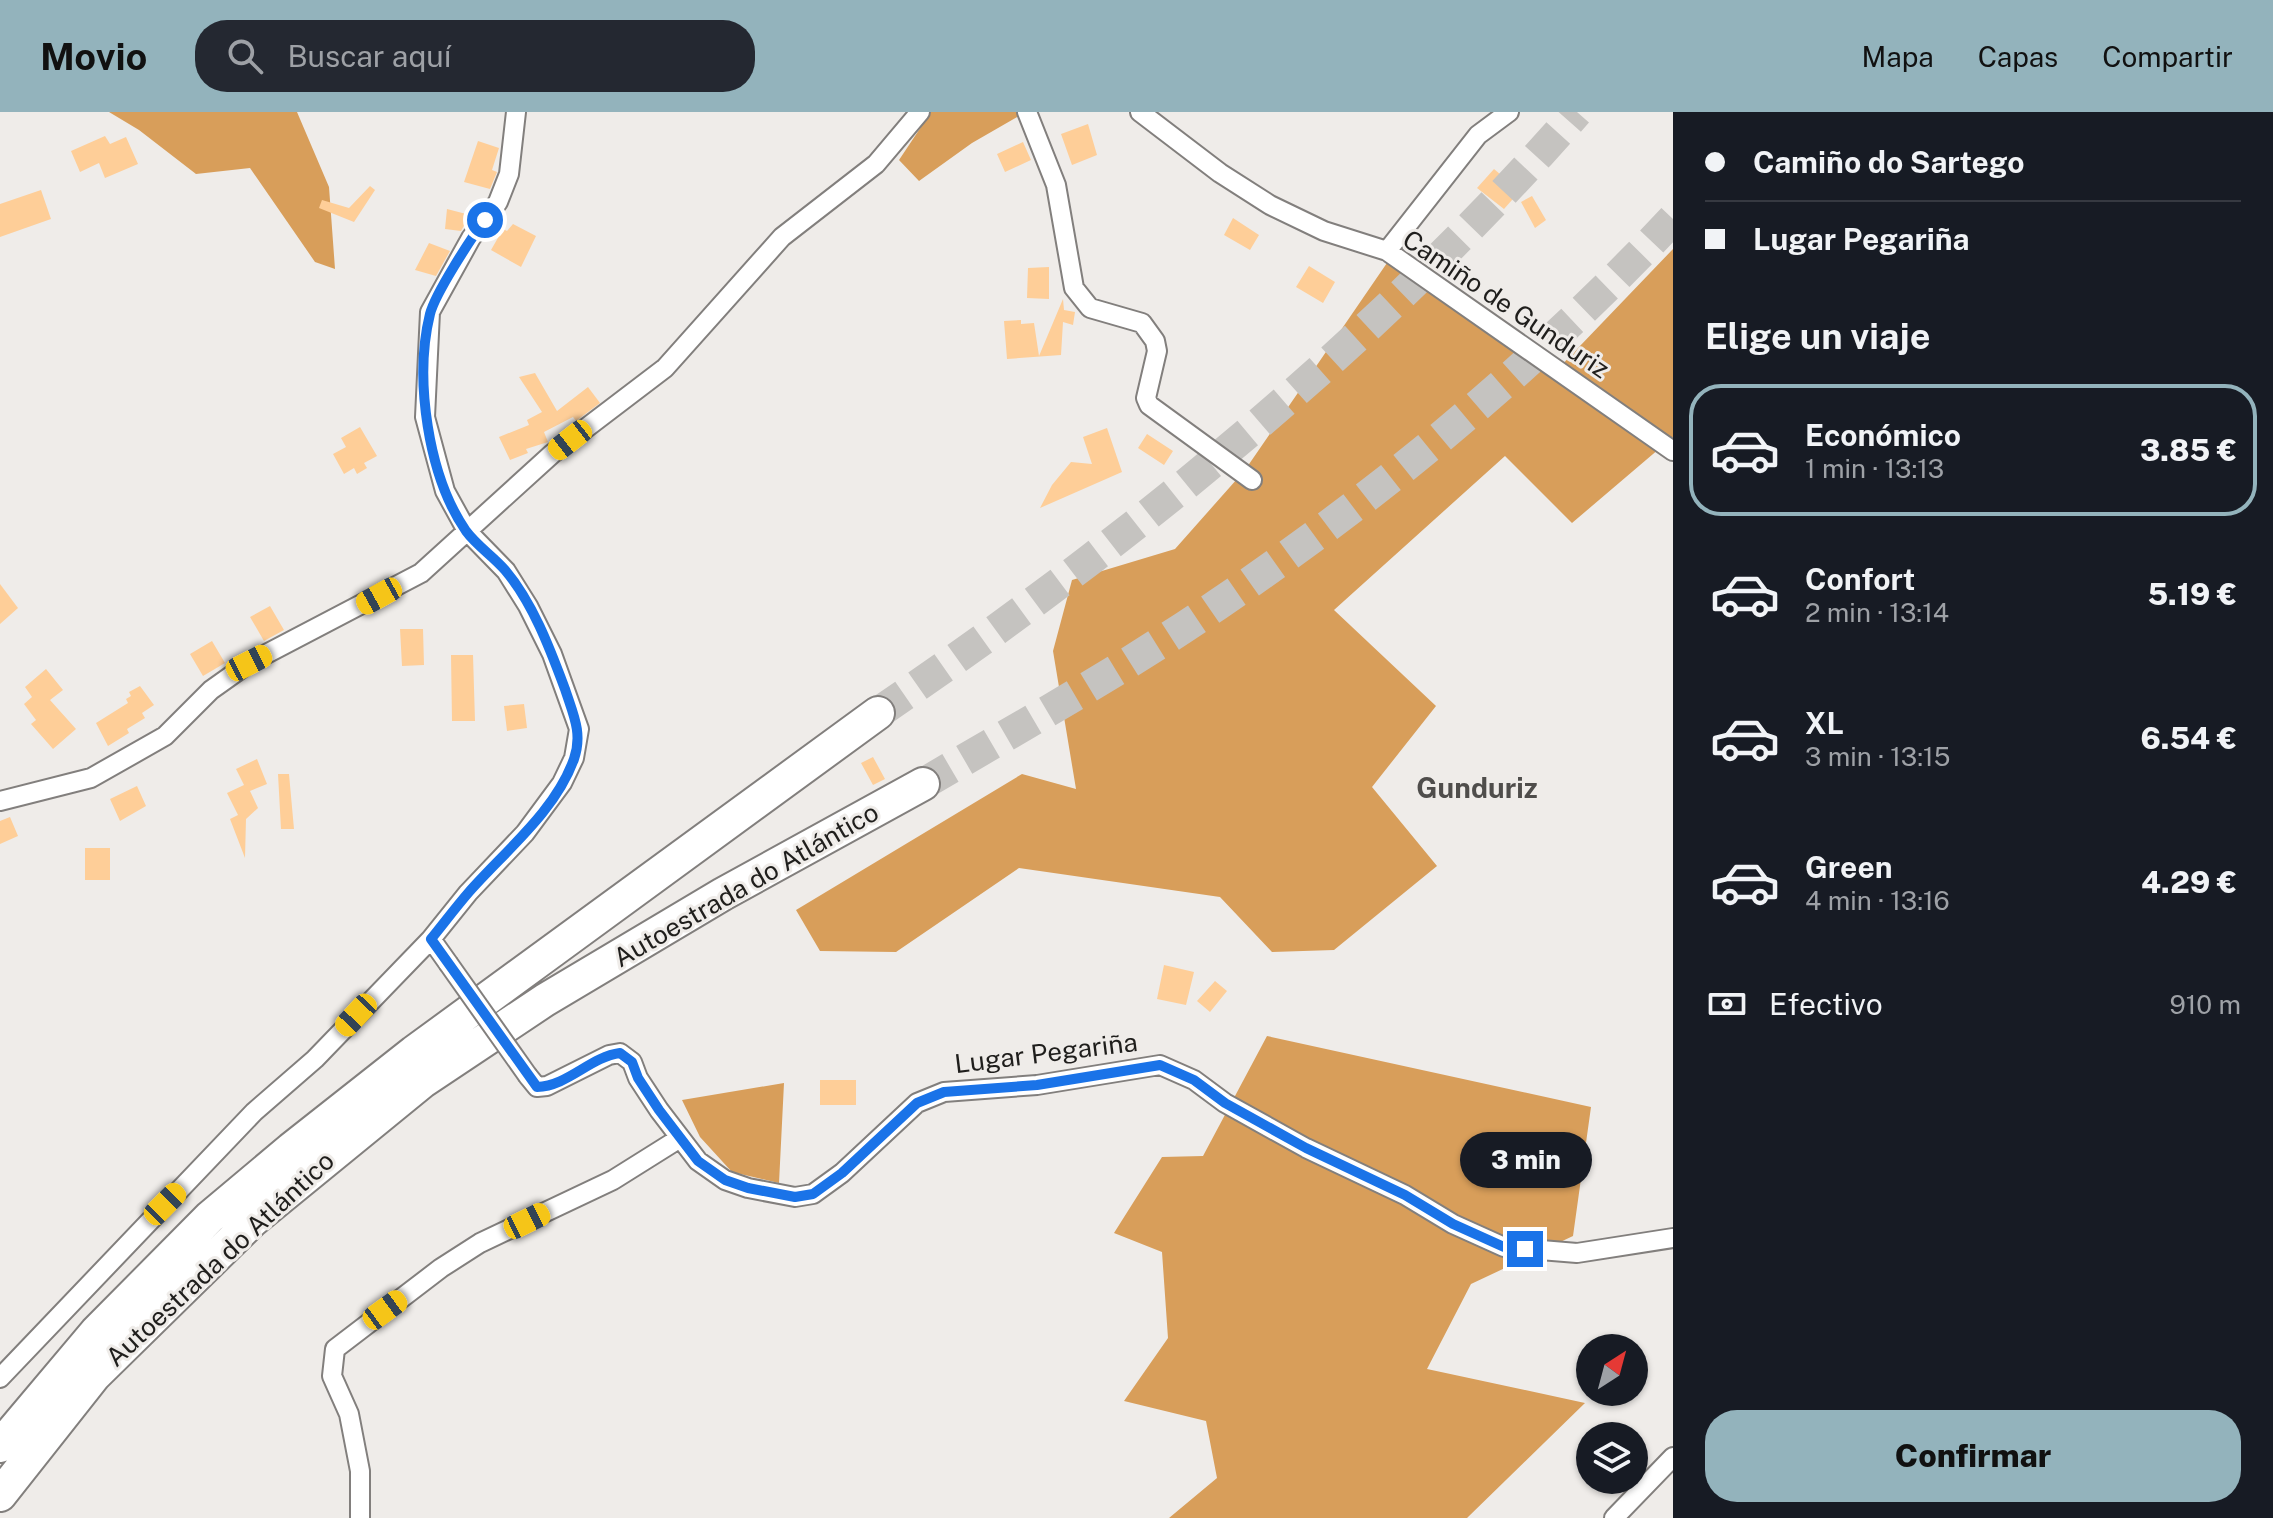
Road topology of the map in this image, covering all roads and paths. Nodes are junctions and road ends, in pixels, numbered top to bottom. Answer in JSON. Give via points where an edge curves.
{"nodes":[{"id":1,"x":516,"y":112,"type":"edge"},
{"id":2,"x":920,"y":112,"type":"edge"},
{"id":3,"x":1027,"y":112,"type":"edge"},
{"id":4,"x":1140,"y":112,"type":"edge"},
{"id":5,"x":1509,"y":112,"type":"edge"},
{"id":6,"x":1387,"y":251,"type":"junction"},
{"id":7,"x":1673,"y":451,"type":"edge"},
{"id":8,"x":1252,"y":480,"type":"dead end"},
{"id":9,"x":467,"y":531,"type":"junction"},
{"id":10,"x":878,"y":713,"type":"tunnel mouth"},
{"id":11,"x":923,"y":784,"type":"tunnel mouth"},
{"id":12,"x":0,"y":801,"type":"edge"},
{"id":13,"x":431,"y":939,"type":"junction"},
{"id":14,"x":680,"y":1138,"type":"junction"},
{"id":15,"x":1673,"y":1238,"type":"edge"},
{"id":16,"x":0,"y":1378,"type":"edge"},
{"id":17,"x":0,"y":1446,"type":"edge"},
{"id":18,"x":1673,"y":1457,"type":"edge"},
{"id":19,"x":0,"y":1495,"type":"edge"},
{"id":20,"x":360,"y":1518,"type":"edge"},
{"id":21,"x":1614,"y":1518,"type":"edge"}],
"edges":[{"from":1,"to":9,"type":"street","via":[[509,174],[498,202],[471,238],[430,312],[425,417],[445,491]]},
{"from":2,"to":9,"type":"street","via":[[876,164],[782,237],[665,368],[552,454]]},
{"from":3,"to":8,"type":"street","via":[[1056,185],[1069,271],[1081,300],[1090,308],[1142,323],[1157,351],[1149,405]]},
{"from":4,"to":6,"type":"street","name":"Camiño de Gunduriz","via":[[1270,205],[1324,231]]},
{"from":5,"to":6,"type":"street","via":[[1478,135]]},
{"from":6,"to":7,"type":"street","name":"Camiño de Gunduriz"},
{"from":9,"to":12,"type":"street","via":[[421,573],[249,663],[211,690],[165,736],[91,778]]},
{"from":9,"to":13,"type":"street","via":[[506,571],[528,606],[579,729],[562,783]]},
{"from":10,"to":17,"type":"highway","name":"Autoestrada do Atlántico","via":[[414,1052],[291,1149],[210,1217],[96,1332]]},
{"from":11,"to":19,"type":"highway","name":"Autoestrada do Atlántico","via":[[723,894],[422,1082],[253,1220],[94,1376]]},
{"from":13,"to":14,"type":"street","name":"Lugar Pegariña","bridge":true,"via":[[537,1087],[620,1053],[632,1062]]},
{"from":13,"to":16,"type":"street","via":[[315,1059],[254,1112]]},
{"from":14,"to":15,"type":"street","name":"Lugar Pegariña","via":[[698,1161],[725,1180],[795,1197],[813,1194],[917,1103],[944,1092],[1037,1085],[1160,1065],[1306,1148],[1504,1247],[1577,1253]]},
{"from":14,"to":20,"type":"street","via":[[613,1180],[480,1243],[335,1349],[332,1376],[349,1414],[360,1471]]},
{"from":18,"to":21,"type":"street"}]}
